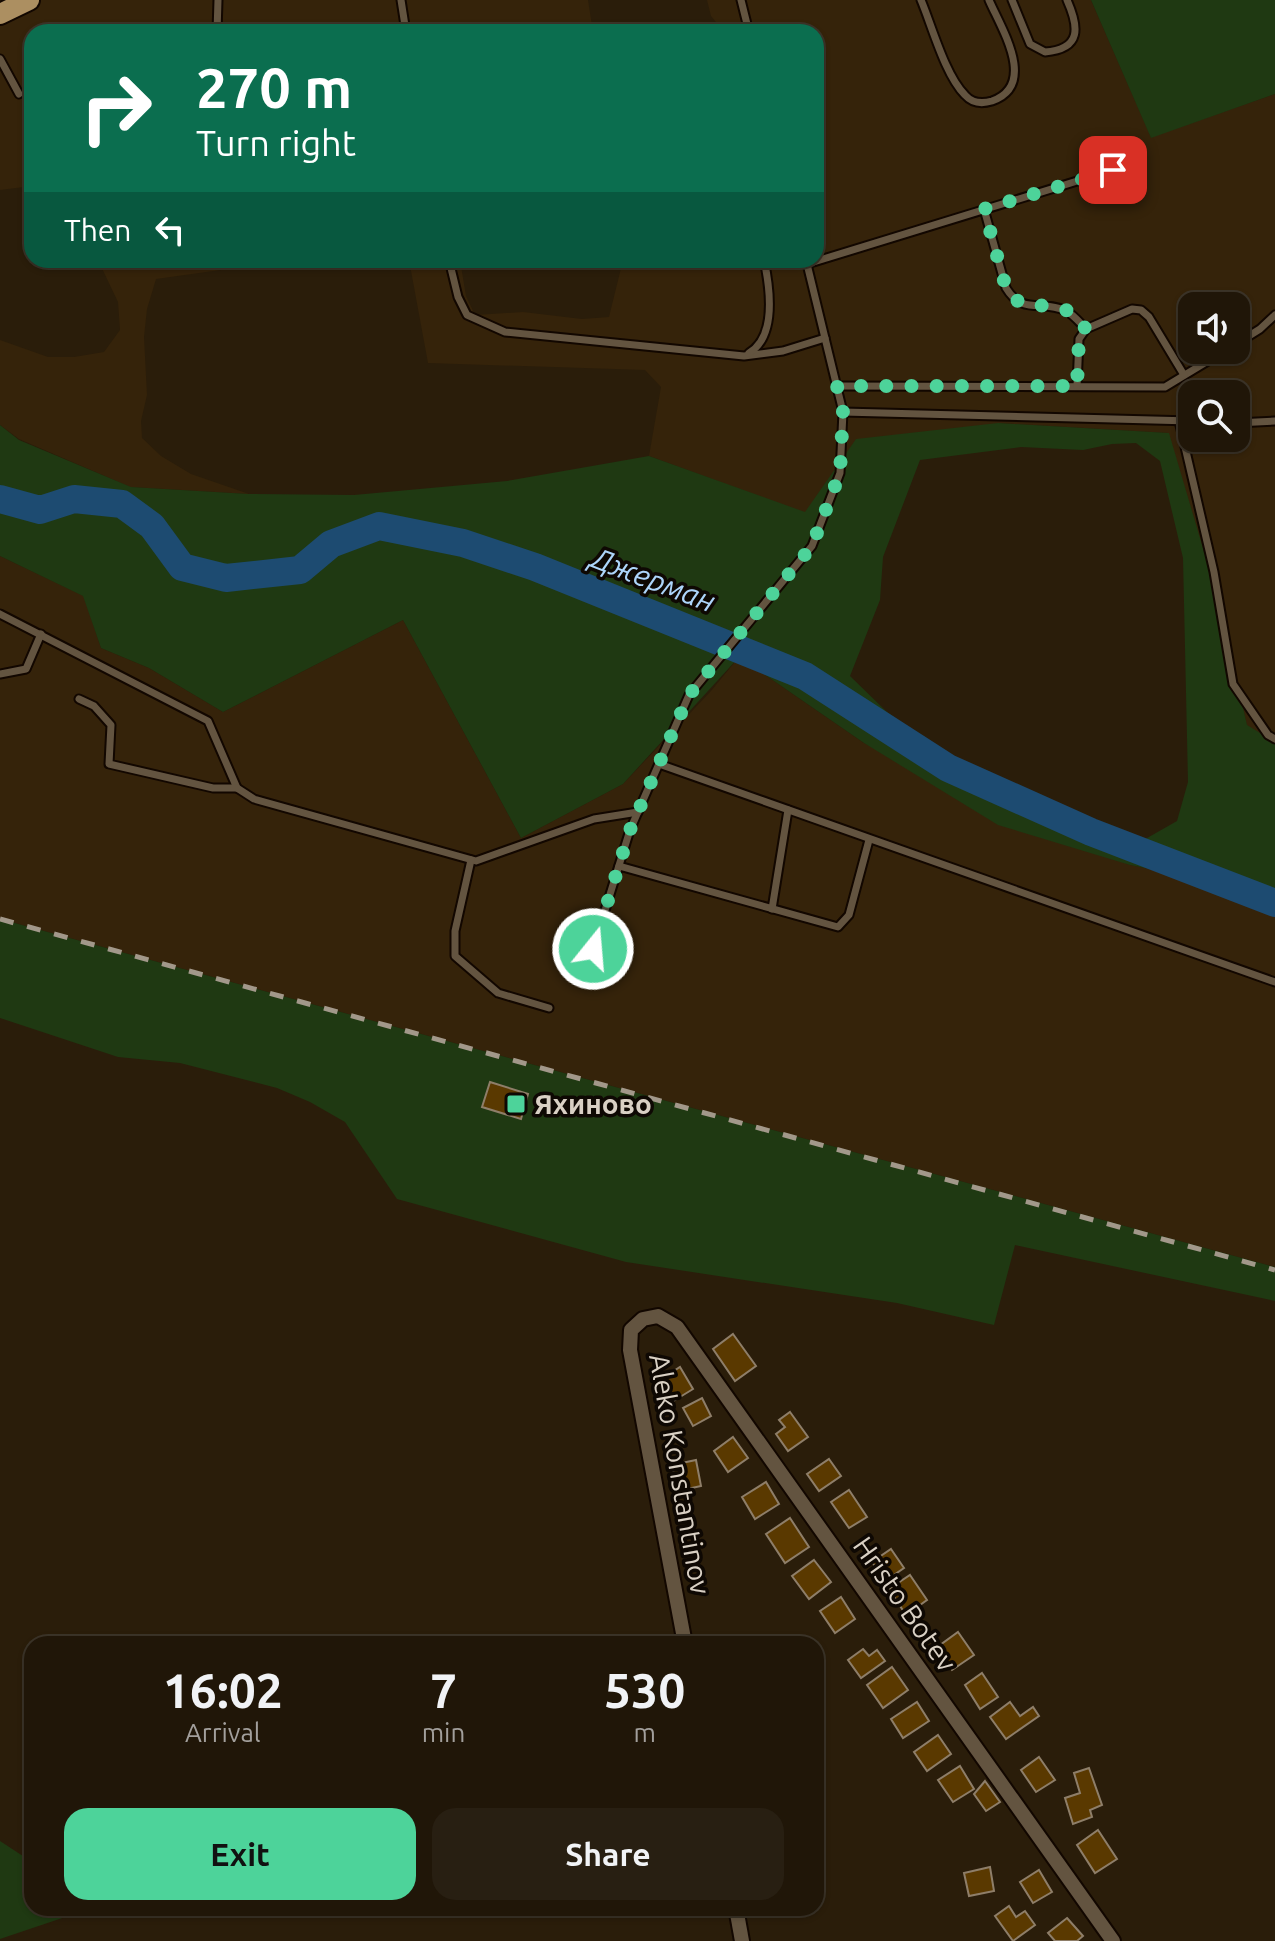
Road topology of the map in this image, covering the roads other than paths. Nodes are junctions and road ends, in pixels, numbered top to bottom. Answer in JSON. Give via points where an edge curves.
{"nodes":[{"id":1,"x":29,"y":0,"type":"edge"},
{"id":2,"x":218,"y":0,"type":"edge"},
{"id":3,"x":401,"y":0,"type":"edge"},
{"id":4,"x":741,"y":0,"type":"edge"},
{"id":5,"x":921,"y":0,"type":"edge"},
{"id":6,"x":989,"y":0,"type":"edge"},
{"id":7,"x":1012,"y":0,"type":"edge"},
{"id":8,"x":1067,"y":0,"type":"edge"},
{"id":9,"x":0,"y":14,"type":"edge"},
{"id":10,"x":217,"y":24,"type":"edge"},
{"id":11,"x":405,"y":24,"type":"edge"},
{"id":12,"x":747,"y":24,"type":"edge"},
{"id":13,"x":0,"y":59,"type":"edge"},
{"id":14,"x":19,"y":94,"type":"dead end"},
{"id":15,"x":1139,"y":162,"type":"dead end"},
{"id":16,"x":984,"y":209,"type":"junction"},
{"id":17,"x":824,"y":257,"type":"edge"},
{"id":18,"x":451,"y":268,"type":"edge"},
{"id":19,"x":765,"y":268,"type":"edge"},
{"id":20,"x":808,"y":268,"type":"edge"},
{"id":21,"x":1275,"y":315,"type":"edge"},
{"id":22,"x":1086,"y":329,"type":"junction"},
{"id":23,"x":1250,"y":335,"type":"edge"},
{"id":24,"x":825,"y":338,"type":"junction"},
{"id":25,"x":744,"y":356,"type":"junction"},
{"id":26,"x":1202,"y":364,"type":"edge"},
{"id":27,"x":1184,"y":375,"type":"junction"},
{"id":28,"x":837,"y":386,"type":"junction"},
{"id":29,"x":1077,"y":386,"type":"junction"},
{"id":30,"x":843,"y":412,"type":"junction"},
{"id":31,"x":1178,"y":421,"type":"edge"},
{"id":32,"x":1275,"y":421,"type":"edge"},
{"id":33,"x":1250,"y":422,"type":"edge"},
{"id":34,"x":1186,"y":452,"type":"edge"},
{"id":35,"x":0,"y":614,"type":"edge"},
{"id":36,"x":41,"y":634,"type":"junction"},
{"id":37,"x":0,"y":674,"type":"edge"},
{"id":38,"x":79,"y":699,"type":"dead end"},
{"id":39,"x":1275,"y":739,"type":"edge"},
{"id":40,"x":659,"y":764,"type":"junction"},
{"id":41,"x":237,"y":788,"type":"junction"},
{"id":42,"x":788,"y":810,"type":"junction"},
{"id":43,"x":638,"y":812,"type":"junction"},
{"id":44,"x":869,"y":840,"type":"junction"},
{"id":45,"x":471,"y":860,"type":"junction"},
{"id":46,"x":619,"y":866,"type":"junction"},
{"id":47,"x":772,"y":909,"type":"junction"},
{"id":48,"x":593,"y":949,"type":"dead end"},
{"id":49,"x":1275,"y":982,"type":"edge"},
{"id":50,"x":549,"y":1008,"type":"dead end"},
{"id":51,"x":643,"y":1319,"type":"joint"},
{"id":52,"x":684,"y":1636,"type":"edge"},
{"id":53,"x":737,"y":1916,"type":"edge"},
{"id":54,"x":742,"y":1941,"type":"edge"},
{"id":55,"x":1113,"y":1941,"type":"edge"}],
"edges":[{"from":1,"to":9,"type":"main road"},
{"from":2,"to":10,"type":"lane"},
{"from":3,"to":11,"type":"lane"},
{"from":4,"to":12,"type":"lane"},
{"from":5,"to":6,"type":"lane","via":[[956,83],[980,104],[1012,87],[1015,75]]},
{"from":7,"to":8,"type":"lane","via":[[1030,44],[1045,52],[1069,45],[1076,35]]},
{"from":13,"to":14,"type":"lane"},
{"from":15,"to":16,"type":"lane"},
{"from":16,"to":17,"type":"lane"},
{"from":16,"to":22,"type":"lane","via":[[1013,299],[1068,311]]},
{"from":18,"to":25,"type":"lane","via":[[467,315],[505,332]]},
{"from":19,"to":25,"type":"lane","via":[[769,323],[764,339]]},
{"from":20,"to":24,"type":"lane"},
{"from":21,"to":23,"type":"lane"},
{"from":22,"to":27,"type":"lane","via":[[1141,310]]},
{"from":22,"to":29,"type":"lane","via":[[1079,339]]},
{"from":24,"to":25,"type":"lane"},
{"from":24,"to":28,"type":"lane"},
{"from":26,"to":27,"type":"lane"},
{"from":27,"to":29,"type":"lane","via":[[1165,387]]},
{"from":28,"to":29,"type":"lane"},
{"from":28,"to":30,"type":"lane"},
{"from":30,"to":31,"type":"lane"},
{"from":30,"to":40,"type":"lane","via":[[840,473],[812,546],[689,695]]},
{"from":32,"to":33,"type":"lane"},
{"from":34,"to":39,"type":"lane","via":[[1233,684]]},
{"from":35,"to":36,"type":"lane"},
{"from":36,"to":37,"type":"lane","via":[[26,669]]},
{"from":36,"to":41,"type":"lane","via":[[208,721]]},
{"from":38,"to":41,"type":"lane","via":[[94,706],[111,725],[109,764],[213,788]]},
{"from":40,"to":42,"type":"lane"},
{"from":40,"to":43,"type":"lane"},
{"from":41,"to":45,"type":"lane","via":[[254,799]]},
{"from":42,"to":44,"type":"lane"},
{"from":42,"to":47,"type":"lane"},
{"from":43,"to":45,"type":"lane","via":[[594,819],[498,856]]},
{"from":43,"to":46,"type":"lane"},
{"from":44,"to":47,"type":"lane","via":[[844,923],[838,927]]},
{"from":44,"to":49,"type":"lane"},
{"from":45,"to":50,"type":"lane","via":[[455,931],[455,956],[498,993]]},
{"from":46,"to":47,"type":"lane"},
{"from":46,"to":48,"type":"lane"},
{"from":51,"to":52,"type":"street","name":"Aleko Konstantinov","via":[[631,1330],[630,1350]]},
{"from":51,"to":55,"type":"street","name":"Hristo Botev","via":[[658,1316],[677,1327]]},
{"from":53,"to":54,"type":"street"}]}
